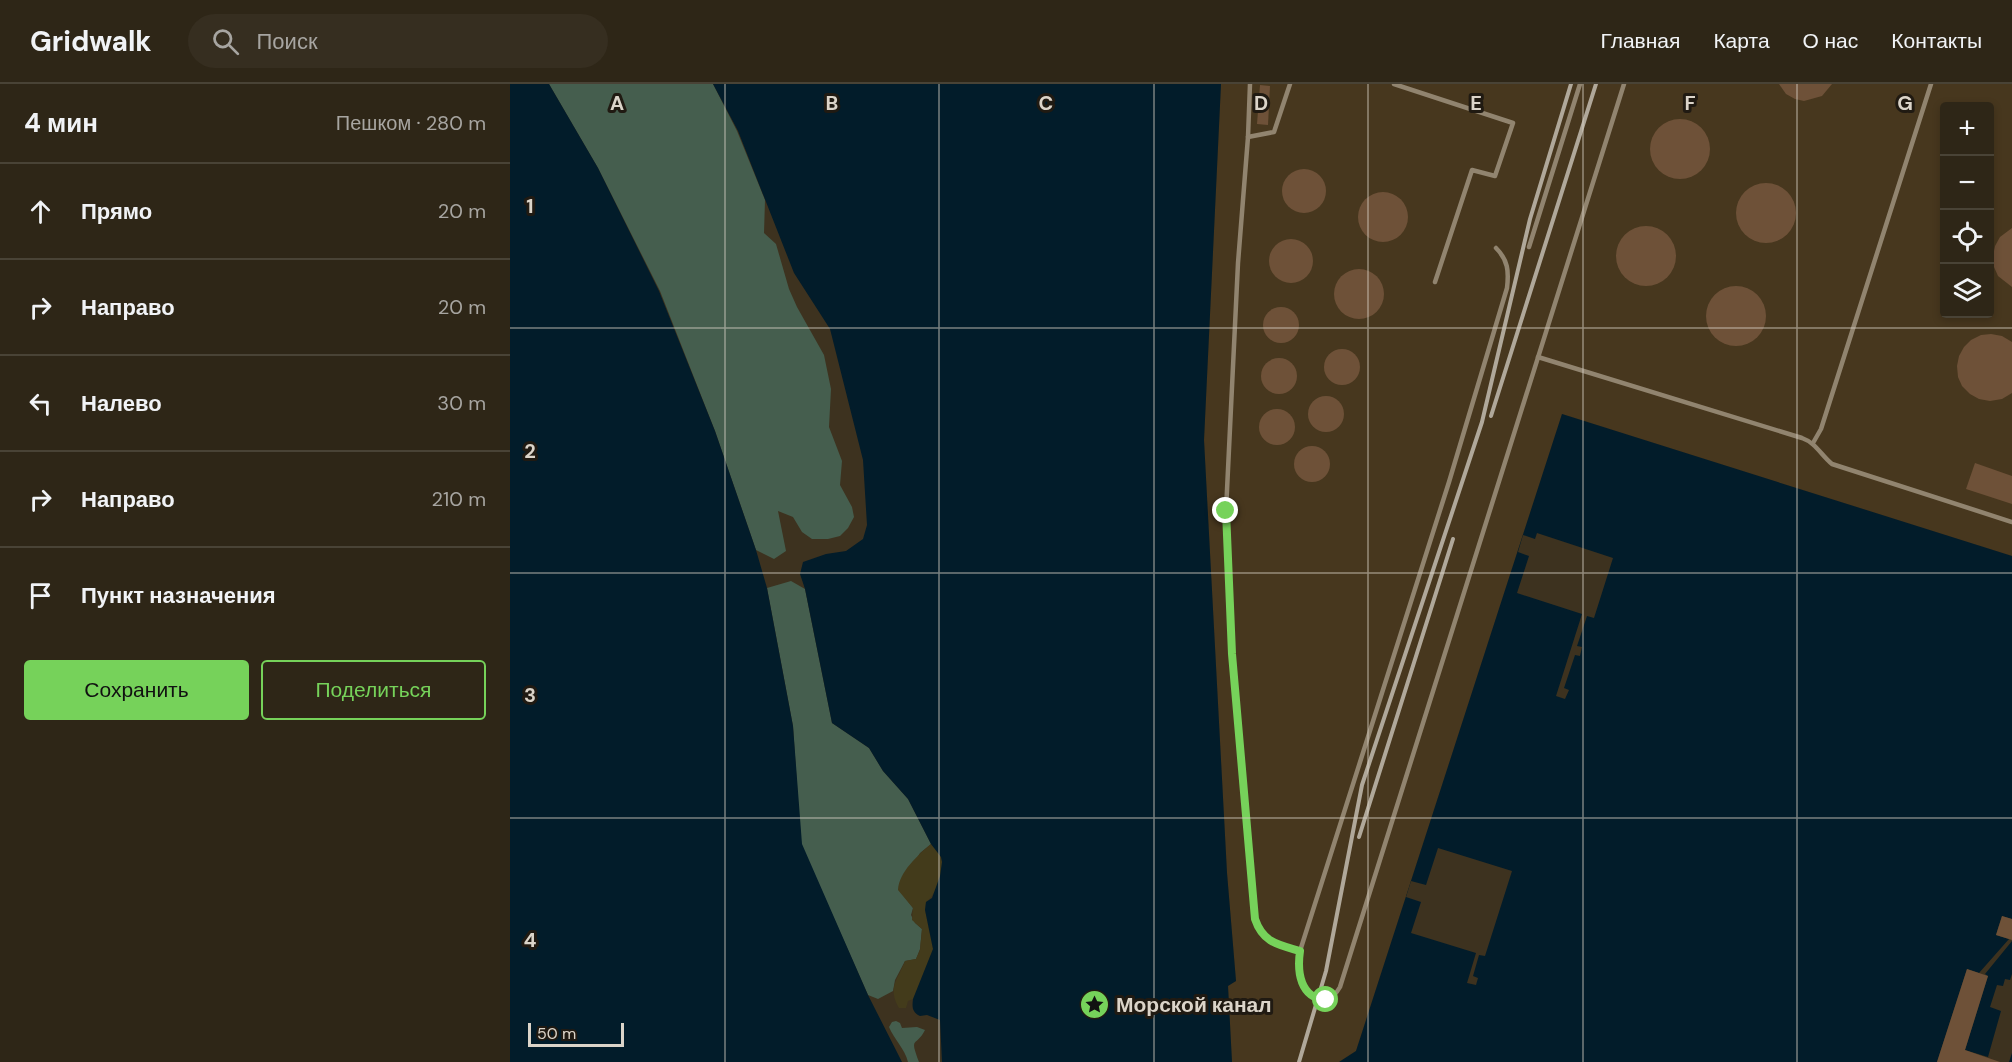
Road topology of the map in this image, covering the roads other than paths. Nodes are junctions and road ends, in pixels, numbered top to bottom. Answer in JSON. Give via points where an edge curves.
{"nodes":[{"id":1,"x":1250,"y":84,"type":"edge"},
{"id":2,"x":1290,"y":84,"type":"edge"},
{"id":3,"x":1394,"y":84,"type":"edge"},
{"id":4,"x":1580,"y":84,"type":"edge"},
{"id":5,"x":1624,"y":84,"type":"edge"},
{"id":6,"x":1931,"y":84,"type":"edge"},
{"id":7,"x":1248,"y":137,"type":"junction"},
{"id":8,"x":1529,"y":247,"type":"dead end"},
{"id":9,"x":1496,"y":248,"type":"dead end"},
{"id":10,"x":1435,"y":282,"type":"dead end"},
{"id":11,"x":1538,"y":357,"type":"junction"},
{"id":12,"x":1814,"y":443,"type":"junction"},
{"id":13,"x":2012,"y":522,"type":"edge"},
{"id":14,"x":1300,"y":951,"type":"junction"}],
"edges":[{"from":1,"to":7,"type":"lane"},
{"from":2,"to":7,"type":"lane","via":[[1274,132]]},
{"from":3,"to":10,"type":"lane","via":[[1513,123],[1495,176],[1472,170]]},
{"from":4,"to":8,"type":"lane"},
{"from":5,"to":11,"type":"lane"},
{"from":6,"to":12,"type":"lane"},
{"from":7,"to":14,"type":"lane","via":[[1226,511],[1232,654],[1255,919],[1267,939]]},
{"from":9,"to":14,"type":"lane","via":[[1509,272],[1507,288]]},
{"from":11,"to":12,"type":"lane"},
{"from":11,"to":14,"type":"lane","via":[[1335,996],[1317,999],[1309,993],[1298,968]]},
{"from":12,"to":13,"type":"lane","via":[[1832,464]]}]}
